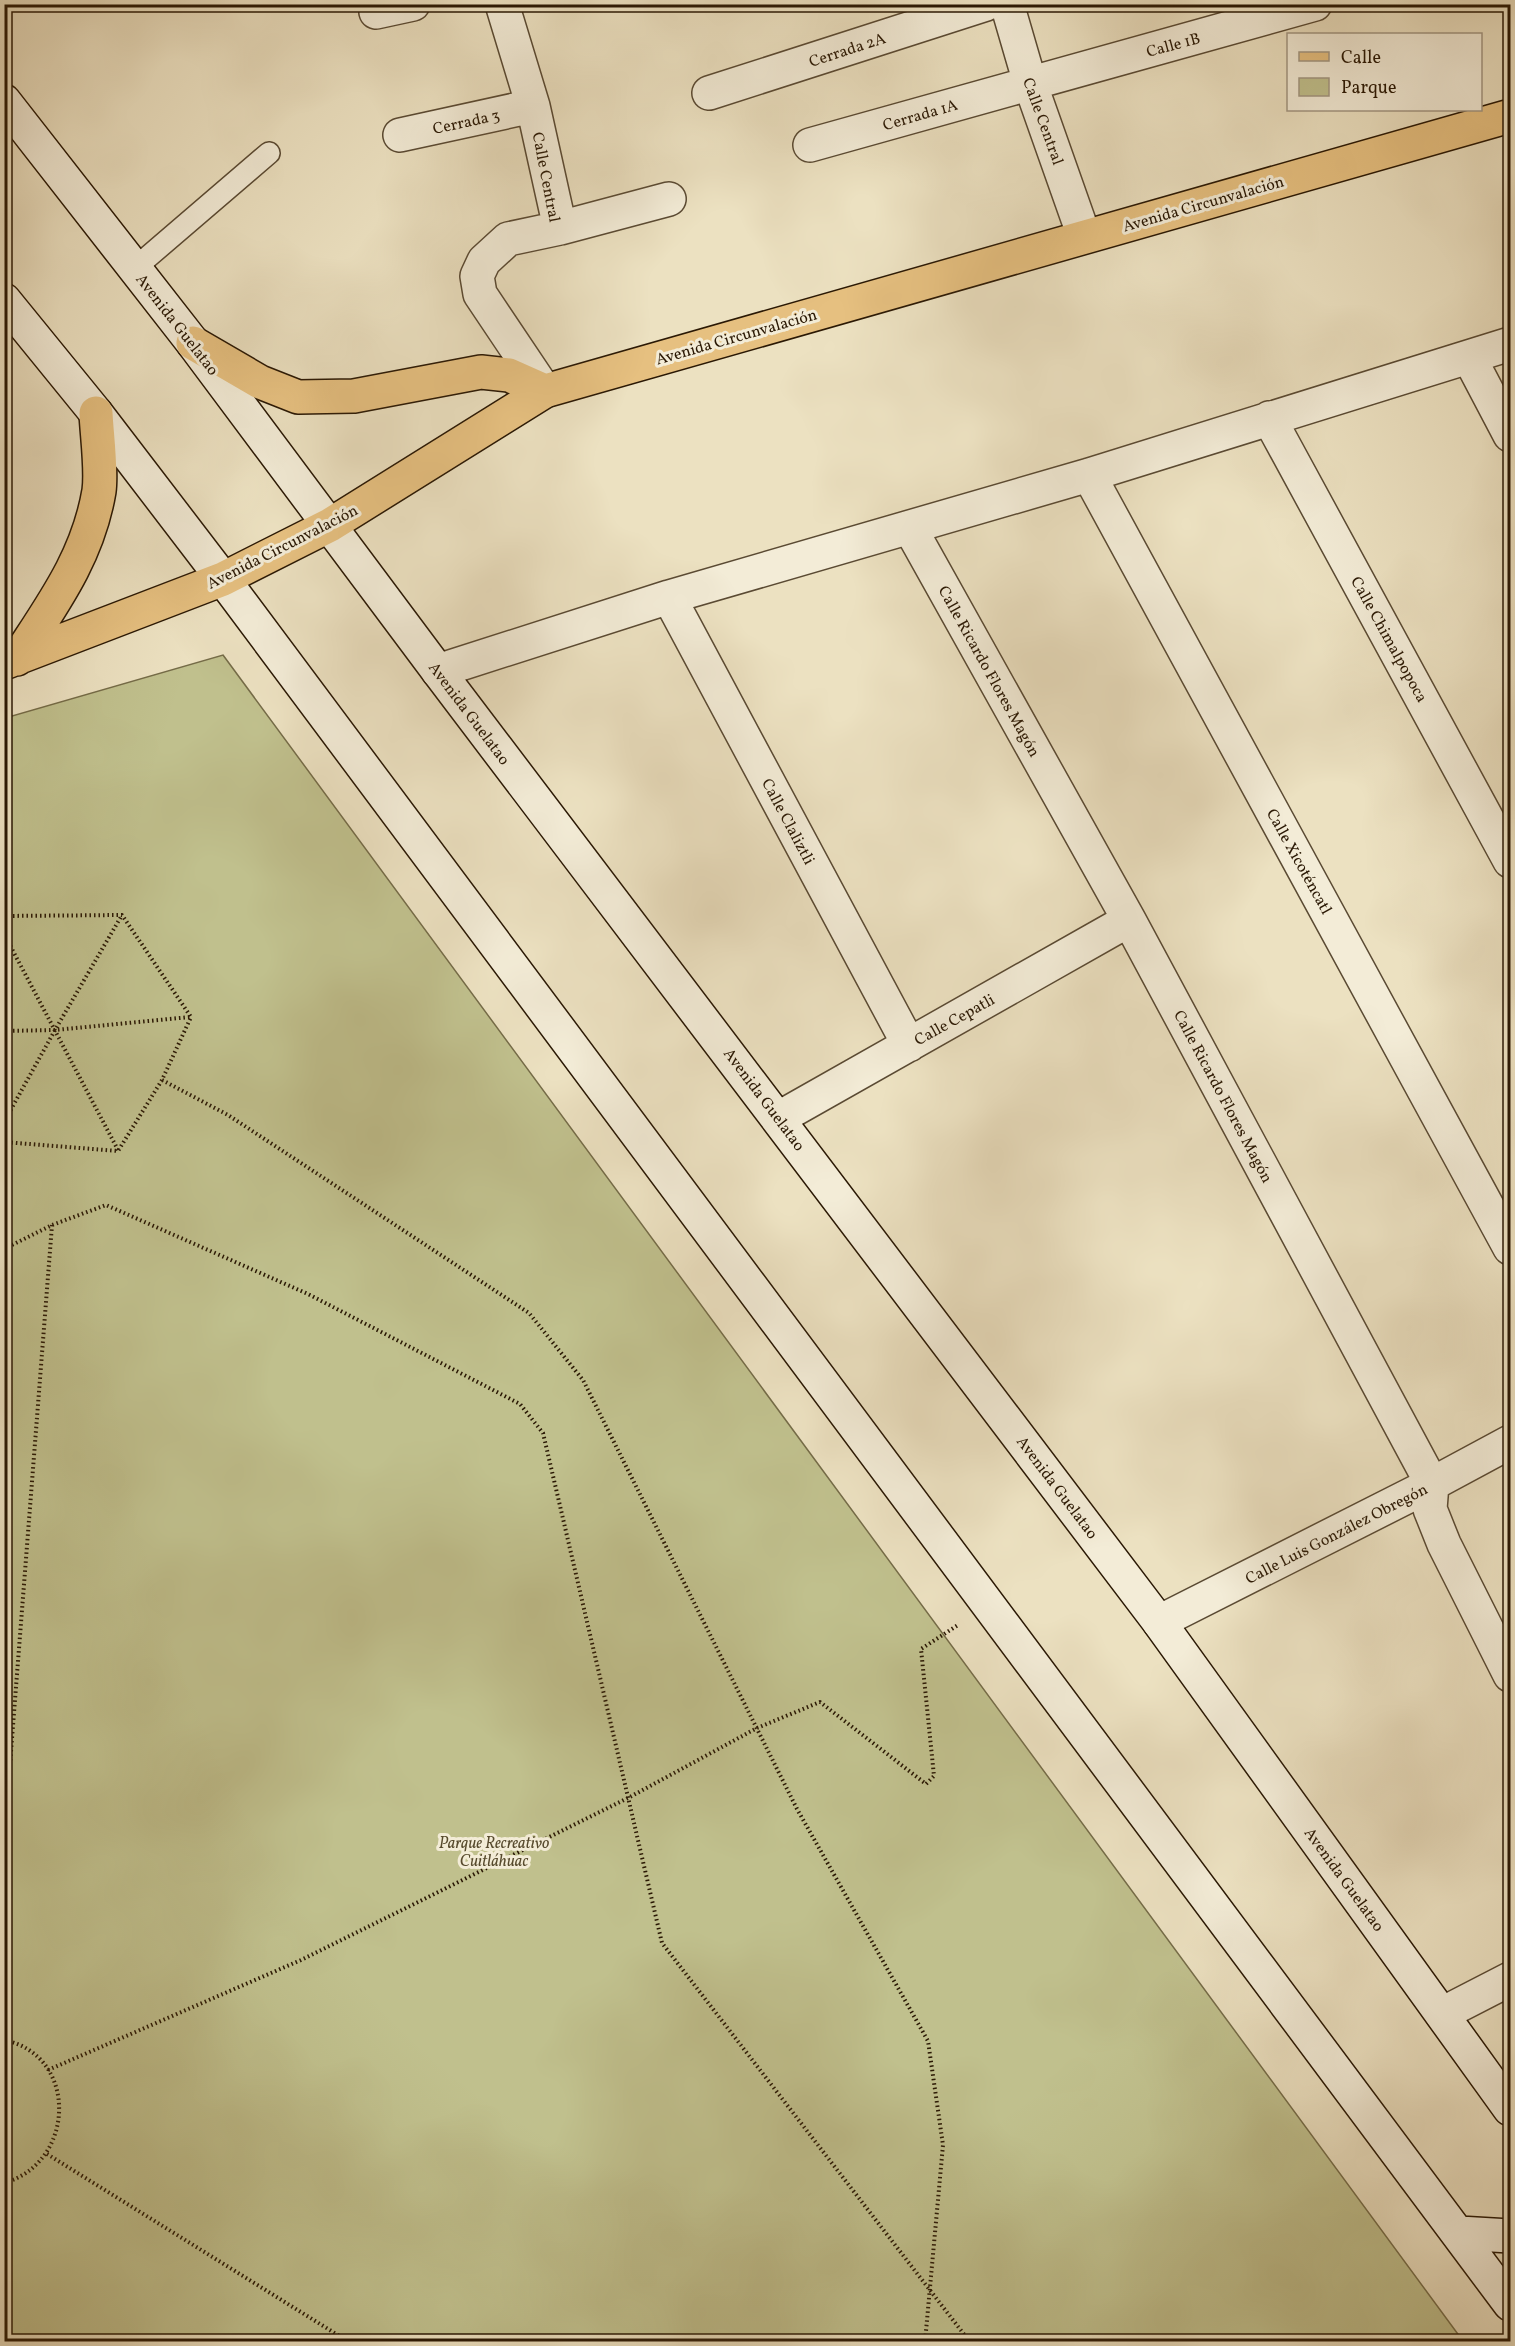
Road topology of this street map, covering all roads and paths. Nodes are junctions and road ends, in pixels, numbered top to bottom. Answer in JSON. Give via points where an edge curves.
{"nodes":[{"id":1,"x":413,"y":4,"type":"edge"},
{"id":2,"x":502,"y":4,"type":"edge"},
{"id":3,"x":986,"y":4,"type":"edge"},
{"id":4,"x":1007,"y":4,"type":"edge"},
{"id":5,"x":1315,"y":4,"type":"edge"},
{"id":6,"x":376,"y":12,"type":"dead end"},
{"id":7,"x":1030,"y":83,"type":"junction"},
{"id":8,"x":709,"y":93,"type":"dead end"},
{"id":9,"x":4,"y":101,"type":"edge"},
{"id":10,"x":533,"y":106,"type":"junction"},
{"id":11,"x":1510,"y":116,"type":"edge"},
{"id":12,"x":399,"y":135,"type":"dead end"},
{"id":13,"x":810,"y":145,"type":"dead end"},
{"id":14,"x":269,"y":153,"type":"dead end"},
{"id":15,"x":669,"y":199,"type":"dead end"},
{"id":16,"x":560,"y":228,"type":"junction"},
{"id":17,"x":1084,"y":236,"type":"junction"},
{"id":18,"x":135,"y":268,"type":"junction"},
{"id":19,"x":4,"y":300,"type":"edge"},
{"id":20,"x":193,"y":343,"type":"junction"},
{"id":21,"x":1510,"y":344,"type":"edge"},
{"id":22,"x":1469,"y":357,"type":"junction"},
{"id":23,"x":545,"y":391,"type":"junction"},
{"id":24,"x":96,"y":413,"type":"junction"},
{"id":25,"x":1269,"y":418,"type":"junction"},
{"id":26,"x":1510,"y":435,"type":"edge"},
{"id":27,"x":1089,"y":475,"type":"junction"},
{"id":28,"x":330,"y":525,"type":"junction"},
{"id":29,"x":910,"y":528,"type":"junction"},
{"id":30,"x":223,"y":579,"type":"junction"},
{"id":31,"x":669,"y":597,"type":"junction"},
{"id":32,"x":10,"y":661,"type":"edge"},
{"id":33,"x":438,"y":671,"type":"junction"},
{"id":34,"x":1510,"y":861,"type":"edge"},
{"id":35,"x":122,"y":915,"type":"junction"},
{"id":36,"x":4,"y":916,"type":"edge"},
{"id":37,"x":1129,"y":920,"type":"junction"},
{"id":38,"x":4,"y":934,"type":"edge"},
{"id":39,"x":191,"y":1017,"type":"junction"},
{"id":40,"x":55,"y":1030,"type":"junction"},
{"id":41,"x":4,"y":1031,"type":"edge"},
{"id":42,"x":909,"y":1045,"type":"junction"},
{"id":43,"x":162,"y":1080,"type":"junction"},
{"id":44,"x":780,"y":1118,"type":"junction"},
{"id":45,"x":4,"y":1122,"type":"edge"},
{"id":46,"x":4,"y":1142,"type":"edge"},
{"id":47,"x":118,"y":1151,"type":"junction"},
{"id":48,"x":52,"y":1225,"type":"junction"},
{"id":49,"x":1510,"y":1248,"type":"edge"},
{"id":50,"x":4,"y":1250,"type":"edge"},
{"id":51,"x":1510,"y":1442,"type":"edge"},
{"id":52,"x":1432,"y":1484,"type":"junction"},
{"id":53,"x":989,"y":1605,"type":"junction"},
{"id":54,"x":1159,"y":1622,"type":"junction"},
{"id":55,"x":1510,"y":1675,"type":"edge"},
{"id":56,"x":757,"y":1728,"type":"junction"},
{"id":57,"x":628,"y":1798,"type":"junction"},
{"id":58,"x":4,"y":1841,"type":"edge"},
{"id":59,"x":1510,"y":1979,"type":"edge"},
{"id":60,"x":1442,"y":2014,"type":"junction"},
{"id":61,"x":4,"y":2040,"type":"edge"},
{"id":62,"x":48,"y":2070,"type":"junction"},
{"id":63,"x":1510,"y":2109,"type":"edge"},
{"id":64,"x":47,"y":2154,"type":"junction"},
{"id":65,"x":4,"y":2183,"type":"edge"},
{"id":66,"x":1459,"y":2233,"type":"junction"},
{"id":67,"x":1510,"y":2235,"type":"edge"},
{"id":68,"x":930,"y":2290,"type":"junction"},
{"id":69,"x":1510,"y":2304,"type":"edge"},
{"id":70,"x":350,"y":2342,"type":"edge"},
{"id":71,"x":925,"y":2342,"type":"edge"},
{"id":72,"x":970,"y":2342,"type":"edge"}],
"edges":[{"from":1,"to":6,"type":"street"},
{"from":2,"to":10,"type":"street","name":"Calle Central"},
{"from":3,"to":8,"type":"street","name":"Cerrada 2A"},
{"from":4,"to":7,"type":"street","name":"Calle Central"},
{"from":5,"to":7,"type":"street","name":"Calle 1B"},
{"from":7,"to":13,"type":"street","name":"Cerrada 1A"},
{"from":7,"to":17,"type":"street","name":"Calle Central"},
{"from":9,"to":18,"type":"street","name":"Avenida Guelatao"},
{"from":10,"to":12,"type":"street","name":"Cerrada 3"},
{"from":10,"to":16,"type":"street","name":"Calle Central"},
{"from":11,"to":17,"type":"main road","name":"Avenida Circunvalación"},
{"from":14,"to":18,"type":"lane"},
{"from":15,"to":16,"type":"street"},
{"from":16,"to":23,"type":"street","name":"Calle Central","via":[[508,239],[484,261],[477,276],[480,294]]},
{"from":17,"to":23,"type":"main road","name":"Avenida Circunvalación"},
{"from":18,"to":20,"type":"street","name":"Avenida Guelatao"},
{"from":19,"to":24,"type":"street"},
{"from":20,"to":23,"type":"main road","via":[[260,382],[298,397],[354,396],[481,372],[510,375]]},
{"from":20,"to":28,"type":"street","name":"Avenida Guelatao"},
{"from":21,"to":22,"type":"street"},
{"from":22,"to":25,"type":"street"},
{"from":22,"to":26,"type":"street"},
{"from":23,"to":28,"type":"main road","name":"Avenida Circunvalación"},
{"from":24,"to":30,"type":"street"},
{"from":24,"to":32,"type":"main road","via":[[99,489],[88,536],[69,580]]},
{"from":25,"to":27,"type":"street"},
{"from":25,"to":34,"type":"street","name":"Calle Chimalpopoca"},
{"from":27,"to":29,"type":"street"},
{"from":27,"to":49,"type":"street","name":"Calle Xicoténcatl"},
{"from":28,"to":30,"type":"main road","name":"Avenida Circunvalación"},
{"from":28,"to":33,"type":"street","name":"Avenida Guelatao"},
{"from":29,"to":31,"type":"street"},
{"from":29,"to":37,"type":"street","name":"Calle Ricardo Flores Magón"},
{"from":30,"to":32,"type":"main road","name":"Avenida Circunvalación"},
{"from":30,"to":53,"type":"street"},
{"from":31,"to":33,"type":"street"},
{"from":31,"to":42,"type":"street","name":"Calle Claliztli"},
{"from":33,"to":44,"type":"street","name":"Avenida Guelatao"},
{"from":35,"to":36,"type":"path"},
{"from":35,"to":39,"type":"path"},
{"from":35,"to":40,"type":"path"},
{"from":37,"to":42,"type":"street","name":"Calle Cepatli"},
{"from":37,"to":52,"type":"street","name":"Calle Ricardo Flores Magón"},
{"from":38,"to":40,"type":"path"},
{"from":39,"to":40,"type":"path"},
{"from":39,"to":43,"type":"path"},
{"from":40,"to":41,"type":"path"},
{"from":40,"to":45,"type":"path"},
{"from":40,"to":47,"type":"path"},
{"from":42,"to":44,"type":"street","name":"Calle Cepatli"},
{"from":43,"to":47,"type":"path"},
{"from":43,"to":56,"type":"path","via":[[228,1114],[529,1313],[583,1380]]},
{"from":44,"to":54,"type":"street","name":"Avenida Guelatao"},
{"from":46,"to":47,"type":"path"},
{"from":48,"to":50,"type":"path"},
{"from":48,"to":57,"type":"path","via":[[106,1205],[308,1294],[520,1404],[543,1433]]},
{"from":48,"to":58,"type":"path"},
{"from":51,"to":52,"type":"street","name":"Calle Luis González Obregón"},
{"from":52,"to":54,"type":"street","name":"Calle Luis González Obregón"},
{"from":52,"to":55,"type":"street","name":"Calle Ricardo Flores Magón","via":[[1430,1509],[1444,1544]]},
{"from":53,"to":56,"type":"path","via":[[921,1649],[934,1776],[926,1784],[820,1702]]},
{"from":53,"to":66,"type":"street"},
{"from":54,"to":60,"type":"street","name":"Avenida Guelatao"},
{"from":56,"to":57,"type":"path"},
{"from":56,"to":68,"type":"path","via":[[797,1809],[928,2041],[943,2145]]},
{"from":57,"to":62,"type":"path","via":[[301,1960]]},
{"from":57,"to":68,"type":"path","via":[[663,1943]]},
{"from":59,"to":60,"type":"street"},
{"from":60,"to":63,"type":"street","name":"Avenida Guelatao"},
{"from":61,"to":62,"type":"path","via":[[32,2053]]},
{"from":62,"to":64,"type":"path","via":[[57,2090],[60,2112],[57,2134]]},
{"from":64,"to":65,"type":"path","via":[[33,2169]]},
{"from":64,"to":70,"type":"path"},
{"from":66,"to":67,"type":"street"},
{"from":66,"to":69,"type":"street"},
{"from":68,"to":71,"type":"path"},
{"from":68,"to":72,"type":"path"}]}
